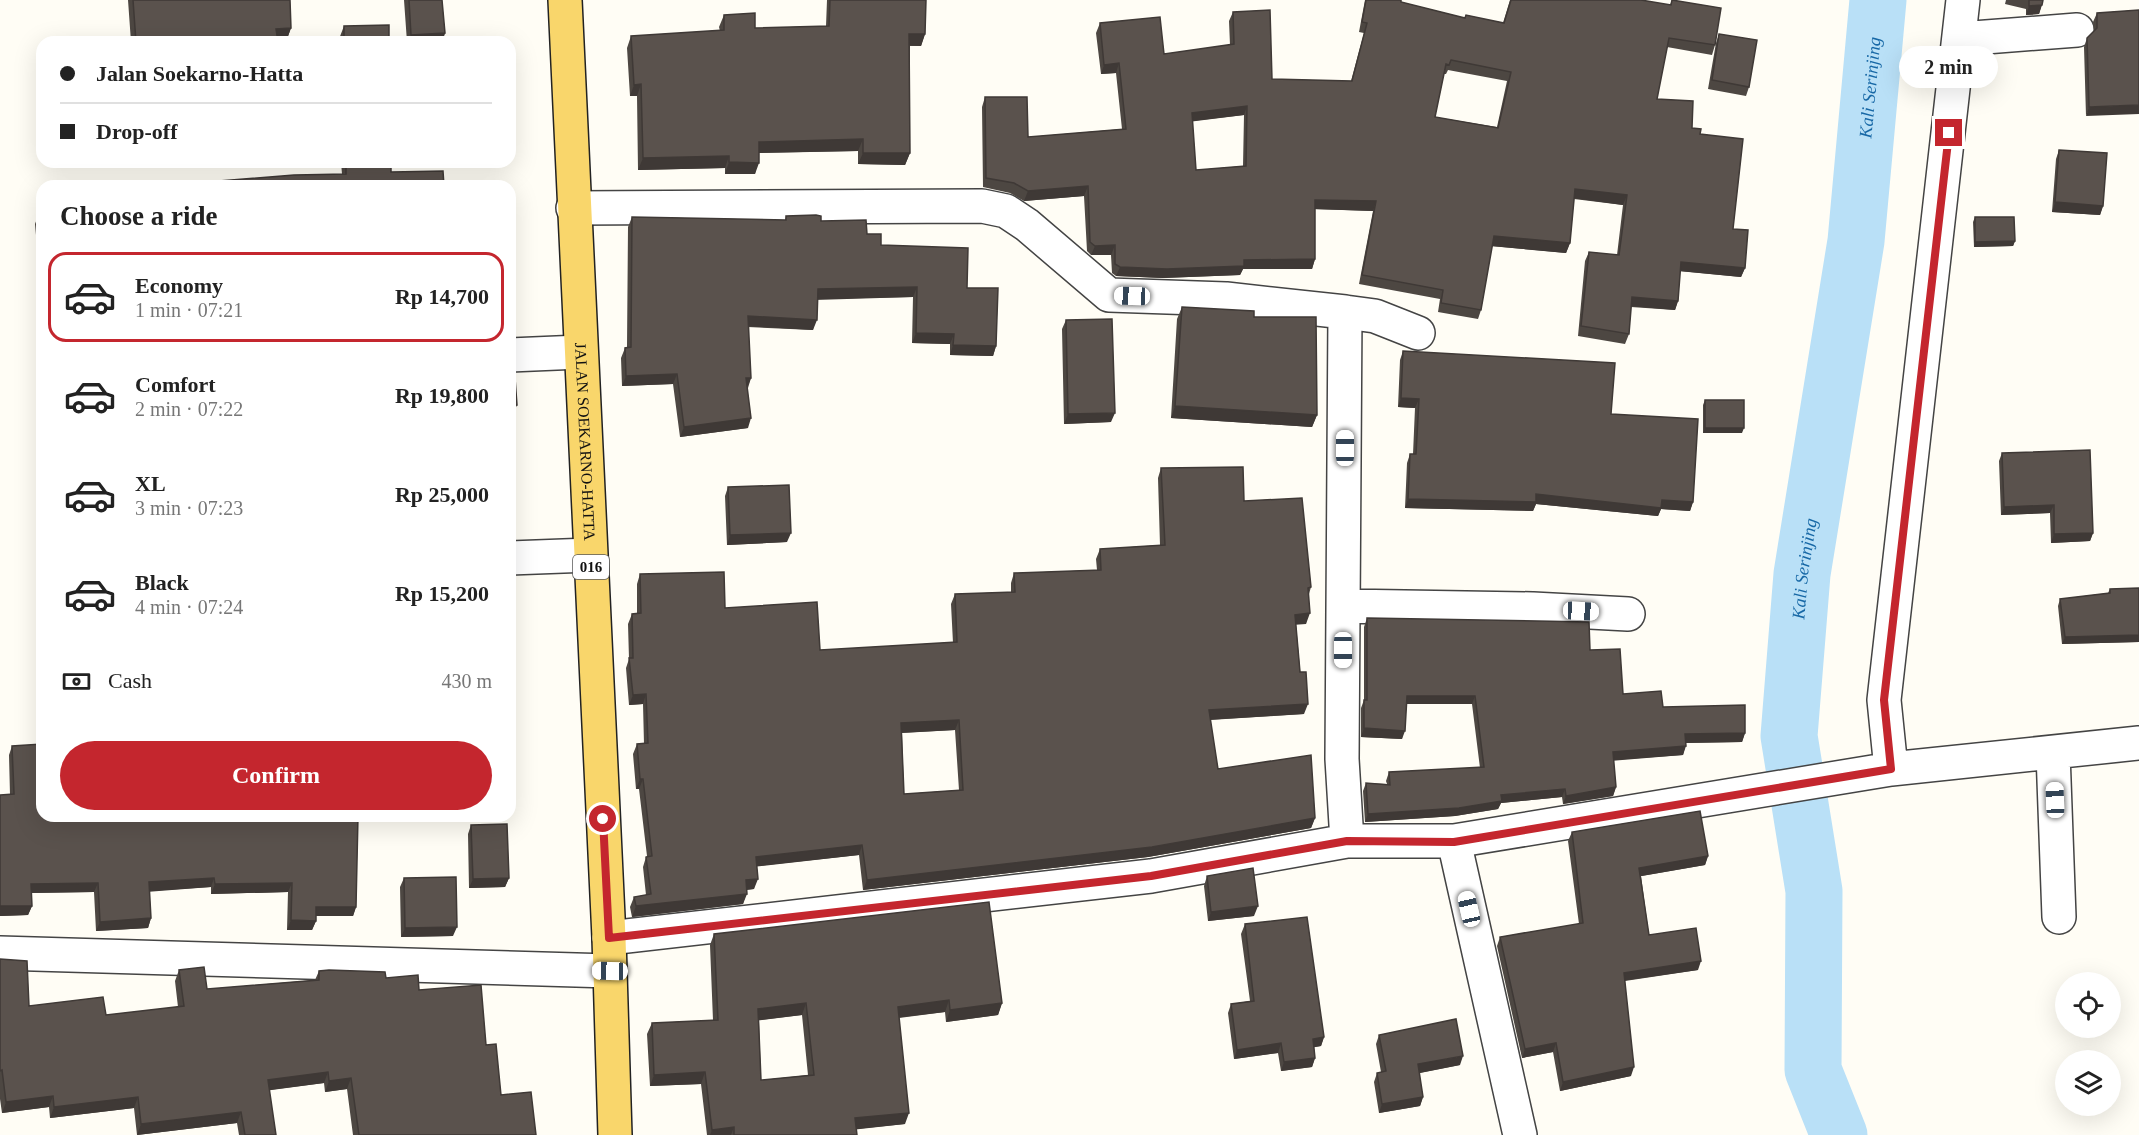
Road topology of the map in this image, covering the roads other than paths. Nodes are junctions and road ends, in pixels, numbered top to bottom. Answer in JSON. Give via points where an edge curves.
{"nodes":[{"id":1,"x":565,"y":0,"type":"edge"},
{"id":2,"x":1963,"y":0,"type":"edge"},
{"id":3,"x":2078,"y":30,"type":"dead end"},
{"id":4,"x":1960,"y":39,"type":"junction"},
{"id":5,"x":573,"y":208,"type":"junction"},
{"id":6,"x":1345,"y":312,"type":"junction"},
{"id":7,"x":1418,"y":333,"type":"dead end"},
{"id":8,"x":543,"y":354,"type":"edge"},
{"id":9,"x":590,"y":555,"type":"junction"},
{"id":10,"x":516,"y":558,"type":"edge"},
{"id":11,"x":1344,"y":606,"type":"junction"},
{"id":12,"x":1628,"y":614,"type":"dead end"},
{"id":13,"x":2139,"y":743,"type":"edge"},
{"id":14,"x":2053,"y":753,"type":"junction"},
{"id":15,"x":1891,"y":769,"type":"junction"},
{"id":16,"x":1347,"y":841,"type":"junction"},
{"id":17,"x":1454,"y":842,"type":"junction"},
{"id":18,"x":2059,"y":917,"type":"dead end"},
{"id":19,"x":609,"y":938,"type":"junction"},
{"id":20,"x":0,"y":953,"type":"edge"},
{"id":21,"x":610,"y":971,"type":"junction"},
{"id":22,"x":615,"y":1135,"type":"edge"},
{"id":23,"x":1520,"y":1135,"type":"edge"}],
"edges":[{"from":1,"to":5,"type":"main road","name":"JALAN SOEKARNO-HATTA","number":"016"},
{"from":2,"to":4,"type":"street"},
{"from":3,"to":4,"type":"street"},
{"from":4,"to":15,"type":"street","via":[[1884,700]]},
{"from":5,"to":6,"type":"street","via":[[982,206],[1006,211],[1027,225],[1109,296],[1226,299]]},
{"from":5,"to":8,"type":"main road","name":"JALAN SOEKARNO-HATTA","number":"016"},
{"from":6,"to":7,"type":"street","via":[[1375,316]]},
{"from":6,"to":11,"type":"street"},
{"from":8,"to":9,"type":"main road","name":"JALAN SOEKARNO-HATTA","number":"016"},
{"from":9,"to":10,"type":"street"},
{"from":9,"to":19,"type":"main road","name":"JALAN SOEKARNO-HATTA","number":"016"},
{"from":11,"to":12,"type":"street"},
{"from":11,"to":16,"type":"street","via":[[1342,759]]},
{"from":13,"to":14,"type":"street"},
{"from":14,"to":15,"type":"street"},
{"from":14,"to":18,"type":"street"},
{"from":15,"to":17,"type":"street"},
{"from":16,"to":17,"type":"street"},
{"from":16,"to":19,"type":"street","via":[[1151,876]]},
{"from":17,"to":23,"type":"street"},
{"from":19,"to":21,"type":"main road","name":"JALAN SOEKARNO-HATTA","number":"016"},
{"from":20,"to":21,"type":"street"},
{"from":21,"to":22,"type":"main road","name":"JALAN SOEKARNO-HATTA","number":"016"}]}
